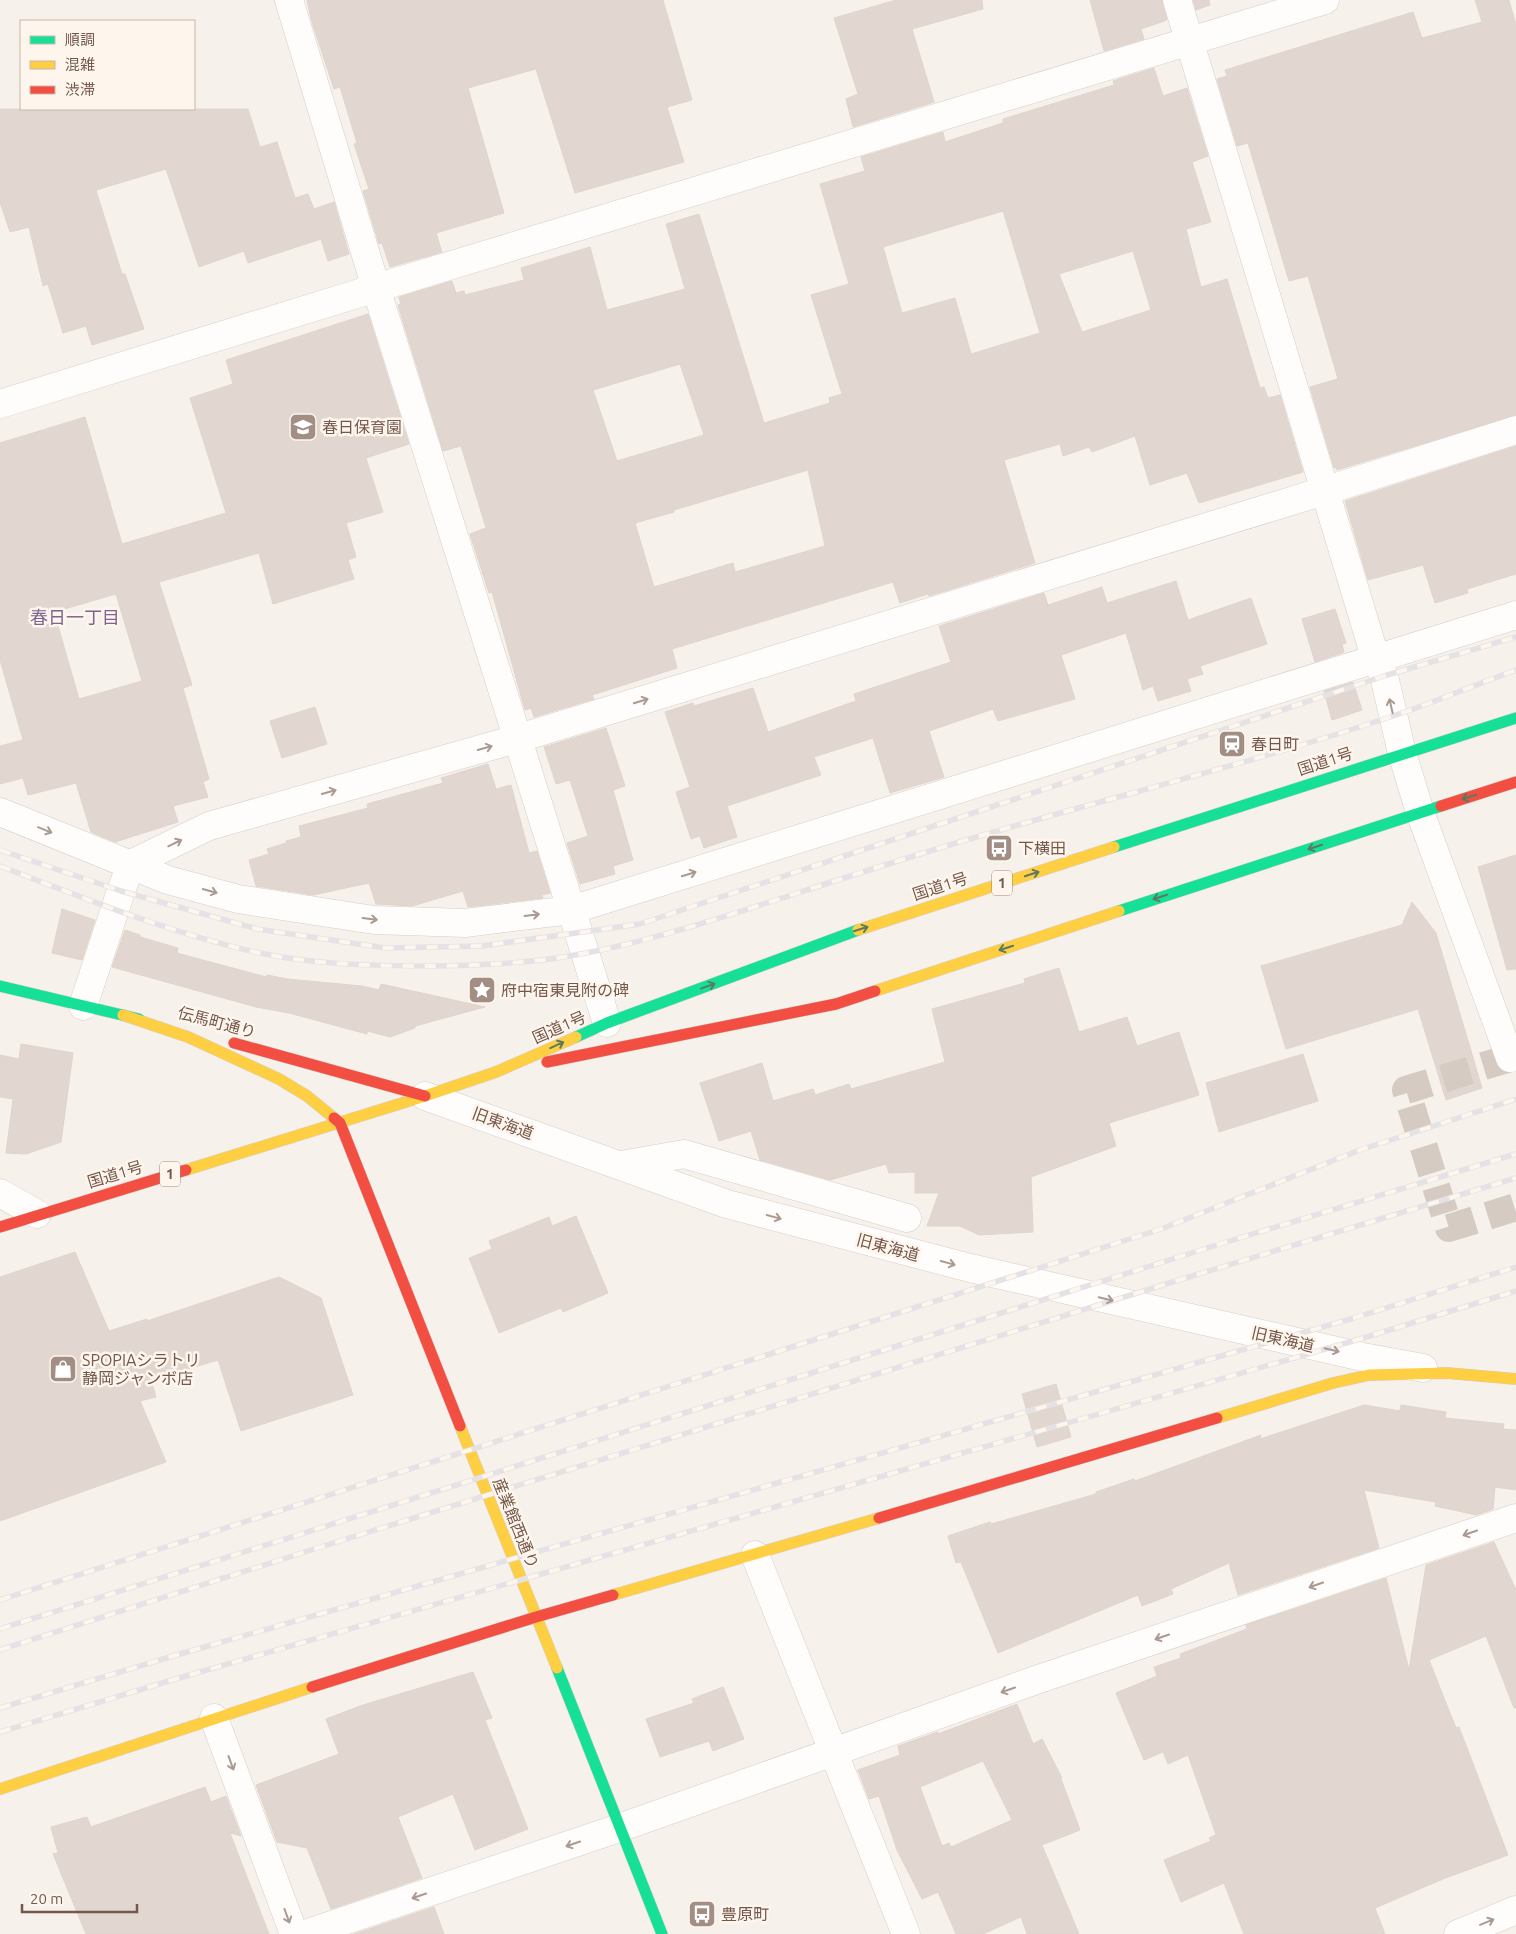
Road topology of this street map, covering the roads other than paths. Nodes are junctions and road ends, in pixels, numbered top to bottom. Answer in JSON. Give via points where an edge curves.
{"nodes":[{"id":1,"x":289,"y":0,"type":"edge"},
{"id":2,"x":1177,"y":0,"type":"edge"},
{"id":3,"x":1325,"y":0,"type":"edge"},
{"id":4,"x":1190,"y":42,"type":"junction"},
{"id":5,"x":376,"y":288,"type":"junction"},
{"id":6,"x":0,"y":404,"type":"edge"},
{"id":7,"x":1516,"y":430,"type":"edge"},
{"id":8,"x":1324,"y":491,"type":"junction"},
{"id":9,"x":1516,"y":616,"type":"edge"},
{"id":10,"x":1376,"y":660,"type":"junction"},
{"id":11,"x":1516,"y":718,"type":"edge"},
{"id":12,"x":516,"y":739,"type":"junction"},
{"id":13,"x":1402,"y":753,"type":"junction"},
{"id":14,"x":1516,"y":782,"type":"edge"},
{"id":15,"x":0,"y":812,"type":"edge"},
{"id":16,"x":1420,"y":812,"type":"junction"},
{"id":17,"x":131,"y":864,"type":"junction"},
{"id":18,"x":571,"y":910,"type":"junction"},
{"id":19,"x":0,"y":986,"type":"edge"},
{"id":20,"x":83,"y":1006,"type":"junction"},
{"id":21,"x":123,"y":1015,"type":"junction"},
{"id":22,"x":606,"y":1023,"type":"junction"},
{"id":23,"x":1510,"y":1058,"type":"dead end"},
{"id":24,"x":496,"y":1072,"type":"junction"},
{"id":25,"x":425,"y":1096,"type":"junction"},
{"id":26,"x":340,"y":1123,"type":"junction"},
{"id":27,"x":621,"y":1165,"type":"junction"},
{"id":28,"x":0,"y":1193,"type":"edge"},
{"id":29,"x":38,"y":1214,"type":"junction"},
{"id":30,"x":907,"y":1218,"type":"dead end"},
{"id":31,"x":0,"y":1227,"type":"edge"},
{"id":32,"x":1446,"y":1373,"type":"junction"},
{"id":33,"x":1516,"y":1379,"type":"edge"},
{"id":34,"x":1516,"y":1518,"type":"edge"},
{"id":35,"x":755,"y":1555,"type":"junction"},
{"id":36,"x":536,"y":1617,"type":"junction"},
{"id":37,"x":214,"y":1718,"type":"junction"},
{"id":38,"x":832,"y":1751,"type":"junction"},
{"id":39,"x":0,"y":1789,"type":"edge"},
{"id":40,"x":619,"y":1828,"type":"junction"},
{"id":41,"x":1516,"y":1910,"type":"edge"},
{"id":42,"x":294,"y":1934,"type":"edge"},
{"id":43,"x":305,"y":1934,"type":"edge"},
{"id":44,"x":662,"y":1934,"type":"edge"},
{"id":45,"x":906,"y":1934,"type":"edge"},
{"id":46,"x":1458,"y":1934,"type":"edge"}],
"edges":[{"from":1,"to":5,"type":"street"},
{"from":2,"to":4,"type":"street"},
{"from":3,"to":4,"type":"street"},
{"from":4,"to":5,"type":"street"},
{"from":4,"to":8,"type":"street"},
{"from":5,"to":6,"type":"street"},
{"from":5,"to":12,"type":"street"},
{"from":7,"to":8,"type":"street"},
{"from":8,"to":10,"type":"street"},
{"from":12,"to":8,"type":"street","one_way":true},
{"from":9,"to":10,"type":"street"},
{"from":13,"to":10,"type":"street","one_way":true,"via":[[1384,676]]},
{"from":18,"to":10,"type":"street","one_way":true},
{"from":11,"to":13,"type":"main road","name":"国道1号","number":"1"},
{"from":17,"to":12,"type":"street","one_way":true,"via":[[209,826]]},
{"from":12,"to":18,"type":"street"},
{"from":13,"to":16,"type":"street"},
{"from":22,"to":13,"type":"main road","name":"国道1号","number":"1","one_way":true,"via":[[851,932]]},
{"from":14,"to":16,"type":"main road","name":"国道1号","number":"1","one_way":true},
{"from":15,"to":17,"type":"street","one_way":true},
{"from":16,"to":23,"type":"street"},
{"from":16,"to":24,"type":"main road","name":"国道1号","number":"1","one_way":true,"via":[[836,1004]]},
{"from":17,"to":18,"type":"street","one_way":true,"via":[[168,880],[238,899],[374,920],[465,923]]},
{"from":17,"to":20,"type":"street"},
{"from":18,"to":22,"type":"street"},
{"from":19,"to":20,"type":"main road","name":"伝馬町通り"},
{"from":20,"to":21,"type":"main road","name":"伝馬町通り"},
{"from":21,"to":25,"type":"main road","name":"伝馬町通り"},
{"from":21,"to":26,"type":"main road","via":[[188,1037],[279,1079],[307,1096]]},
{"from":24,"to":22,"type":"main road","name":"国道1号","number":"1","one_way":true},
{"from":24,"to":25,"type":"main road","name":"国道1号","number":"1"},
{"from":25,"to":26,"type":"main road","name":"国道1号","number":"1"},
{"from":25,"to":27,"type":"street","name":"旧東海道"},
{"from":26,"to":29,"type":"main road","name":"国道1号","number":"1"},
{"from":26,"to":36,"type":"main road","name":"産業館西通り"},
{"from":27,"to":30,"type":"street","via":[[684,1154]]},
{"from":27,"to":32,"type":"street","name":"旧東海道","one_way":true,"via":[[727,1204],[970,1268]]},
{"from":28,"to":29,"type":"street"},
{"from":29,"to":31,"type":"main road","name":"国道1号","number":"1"},
{"from":32,"to":33,"type":"main road"},
{"from":32,"to":35,"type":"main road","via":[[1369,1374],[1333,1382]]},
{"from":34,"to":38,"type":"street","one_way":true},
{"from":35,"to":36,"type":"main road"},
{"from":35,"to":38,"type":"street"},
{"from":36,"to":37,"type":"main road"},
{"from":36,"to":40,"type":"main road","name":"産業館西通り"},
{"from":37,"to":39,"type":"main road"},
{"from":37,"to":42,"type":"street","one_way":true},
{"from":38,"to":40,"type":"street"},
{"from":38,"to":45,"type":"street"},
{"from":40,"to":43,"type":"street","one_way":true},
{"from":40,"to":44,"type":"main road","name":"産業館西通り"},
{"from":46,"to":41,"type":"street","one_way":true}]}
